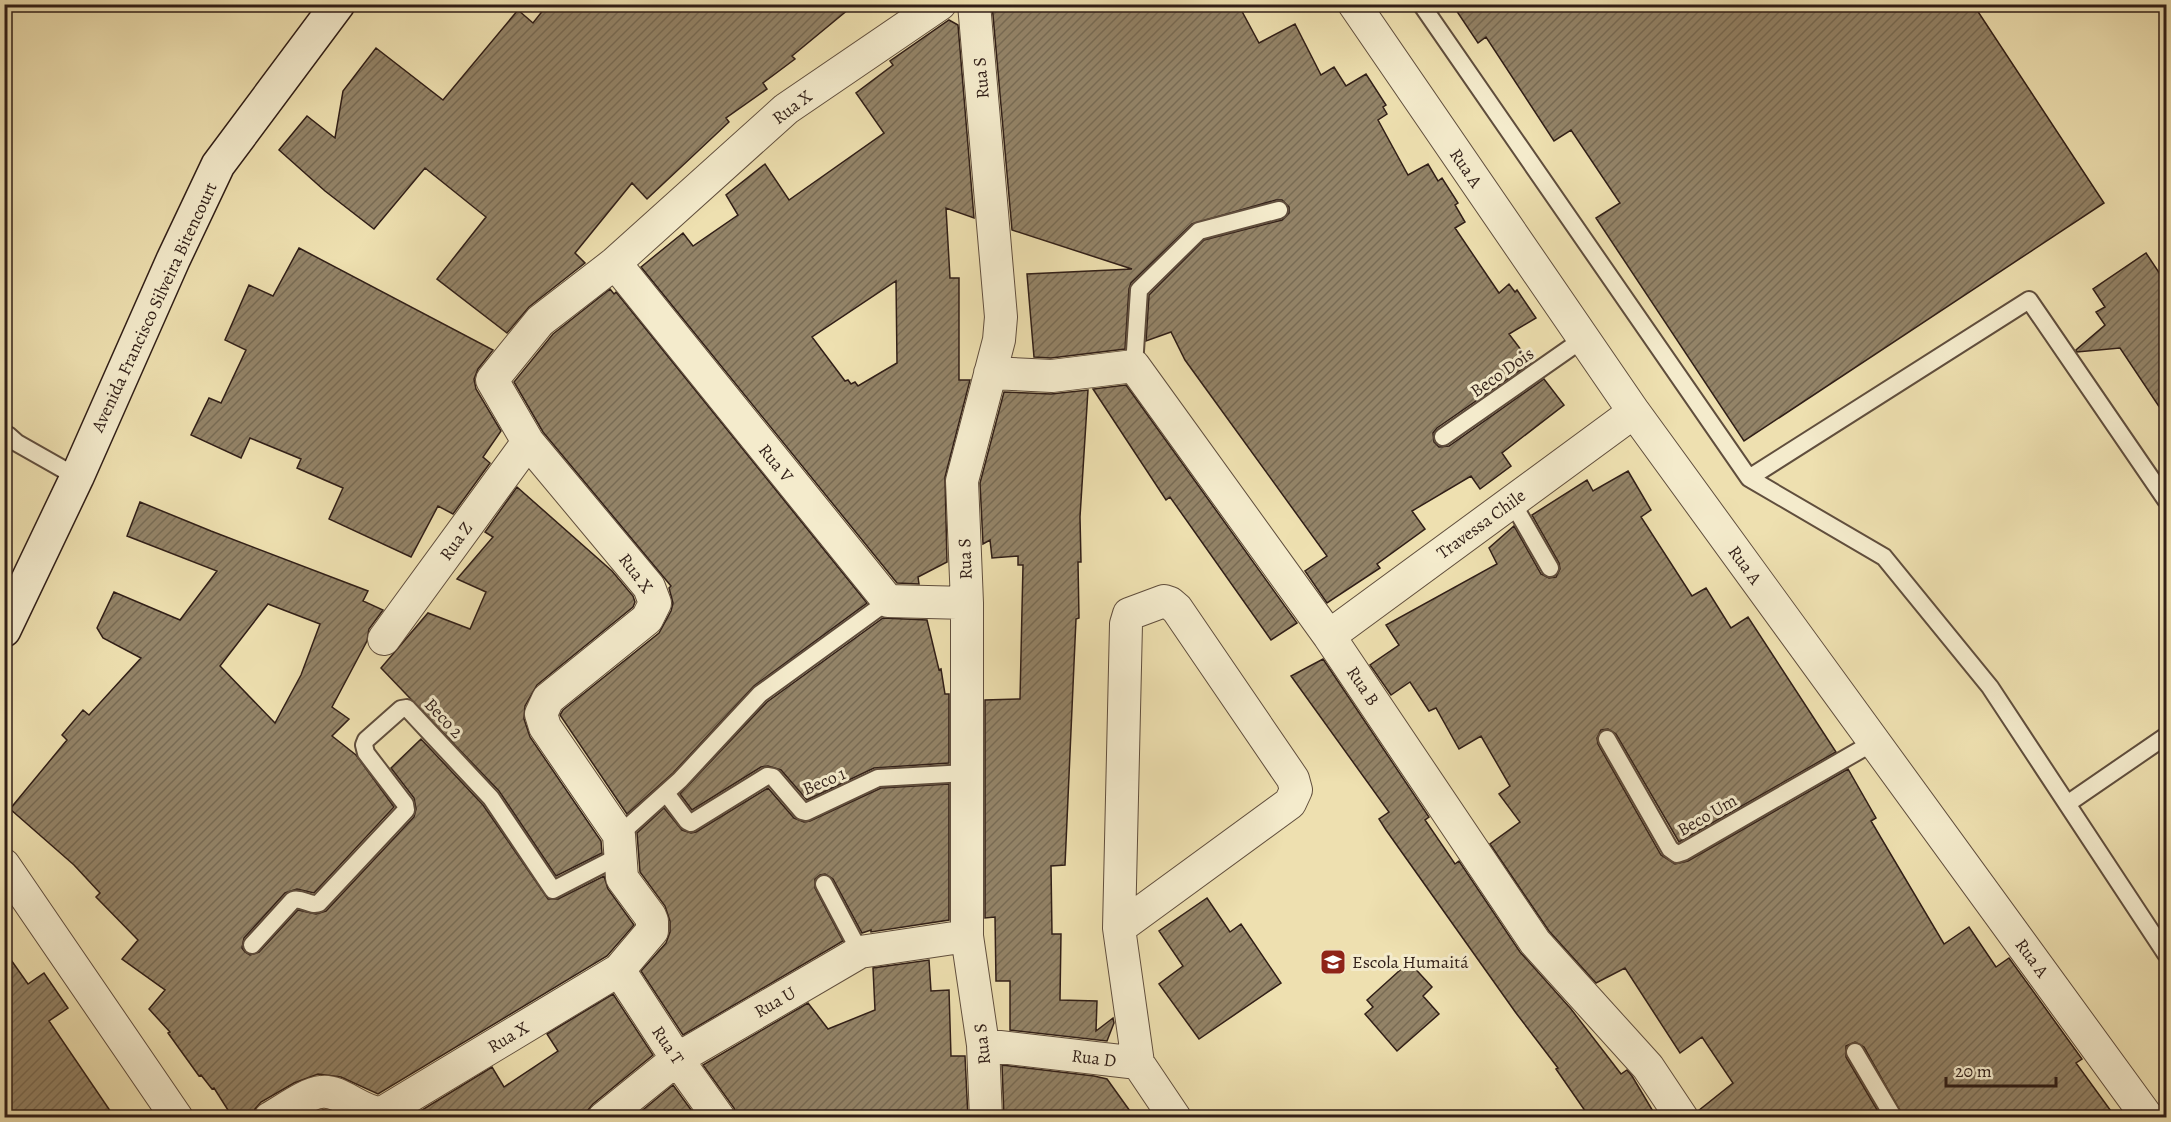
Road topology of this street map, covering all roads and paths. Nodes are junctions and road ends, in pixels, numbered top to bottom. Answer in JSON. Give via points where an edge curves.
{"nodes":[{"id":1,"x":338,"y":4,"type":"edge"},
{"id":2,"x":940,"y":4,"type":"edge"},
{"id":3,"x":974,"y":4,"type":"edge"},
{"id":4,"x":1354,"y":4,"type":"edge"},
{"id":5,"x":1421,"y":4,"type":"edge"},
{"id":6,"x":1279,"y":210,"type":"dead end"},
{"id":7,"x":615,"y":263,"type":"junction"},
{"id":8,"x":1584,"y":339,"type":"junction"},
{"id":9,"x":1134,"y":366,"type":"junction"},
{"id":10,"x":990,"y":373,"type":"junction"},
{"id":11,"x":1634,"y":412,"type":"junction"},
{"id":12,"x":8,"y":435,"type":"dead end"},
{"id":13,"x":1443,"y":437,"type":"dead end"},
{"id":14,"x":528,"y":442,"type":"junction"},
{"id":15,"x":77,"y":477,"type":"junction"},
{"id":16,"x":1749,"y":478,"type":"junction"},
{"id":17,"x":2166,"y":500,"type":"edge"},
{"id":18,"x":1512,"y":502,"type":"junction"},
{"id":19,"x":1550,"y":568,"type":"dead end"},
{"id":20,"x":888,"y":601,"type":"junction"},
{"id":21,"x":967,"y":603,"type":"junction"},
{"id":22,"x":4,"y":630,"type":"edge"},
{"id":23,"x":1329,"y":636,"type":"junction"},
{"id":24,"x":384,"y":639,"type":"dead end"},
{"id":25,"x":2166,"y":736,"type":"edge"},
{"id":26,"x":1606,"y":739,"type":"dead end"},
{"id":27,"x":1874,"y":742,"type":"junction"},
{"id":28,"x":966,"y":772,"type":"junction"},
{"id":29,"x":666,"y":793,"type":"junction"},
{"id":30,"x":2067,"y":804,"type":"junction"},
{"id":31,"x":619,"y":846,"type":"junction"},
{"id":32,"x":4,"y":865,"type":"edge"},
{"id":33,"x":824,"y":884,"type":"dead end"},
{"id":34,"x":1119,"y":928,"type":"junction"},
{"id":35,"x":967,"y":936,"type":"junction"},
{"id":36,"x":252,"y":945,"type":"dead end"},
{"id":37,"x":860,"y":952,"type":"junction"},
{"id":38,"x":2166,"y":954,"type":"edge"},
{"id":39,"x":619,"y":970,"type":"junction"},
{"id":40,"x":984,"y":1045,"type":"junction"},
{"id":41,"x":1855,"y":1052,"type":"dead end"},
{"id":42,"x":677,"y":1059,"type":"junction"},
{"id":43,"x":1138,"y":1063,"type":"junction"},
{"id":44,"x":177,"y":1118,"type":"edge"},
{"id":45,"x":270,"y":1118,"type":"edge"},
{"id":46,"x":604,"y":1118,"type":"edge"},
{"id":47,"x":719,"y":1118,"type":"edge"},
{"id":48,"x":986,"y":1118,"type":"edge"},
{"id":49,"x":1175,"y":1118,"type":"edge"},
{"id":50,"x":1682,"y":1118,"type":"edge"},
{"id":51,"x":1894,"y":1118,"type":"edge"},
{"id":52,"x":2148,"y":1118,"type":"edge"}],
"edges":[{"from":1,"to":15,"type":"main road","name":"Avenida Francisco Silveira Bitencourt","via":[[218,165]]},
{"from":2,"to":7,"type":"street","name":"Rua X","via":[[786,109]]},
{"from":3,"to":10,"type":"street","name":"Rua S","via":[[1001,317]]},
{"from":4,"to":8,"type":"street","name":"Rua A"},
{"from":5,"to":16,"type":"lane"},
{"from":6,"to":9,"type":"lane","via":[[1199,231],[1139,290]]},
{"from":7,"to":14,"type":"street","name":"Rua X","via":[[540,321],[492,380]]},
{"from":7,"to":20,"type":"street","name":"Rua V"},
{"from":8,"to":11,"type":"street","name":"Rua A"},
{"from":8,"to":13,"type":"lane","name":"Beco Dois"},
{"from":9,"to":10,"type":"street","via":[[1052,376]]},
{"from":9,"to":23,"type":"street","name":"Rua B"},
{"from":10,"to":21,"type":"street","name":"Rua S","via":[[962,482]]},
{"from":11,"to":18,"type":"street","name":"Travessa Chile"},
{"from":11,"to":27,"type":"street","name":"Rua A"},
{"from":12,"to":15,"type":"lane"},
{"from":14,"to":24,"type":"street","name":"Rua Z"},
{"from":14,"to":31,"type":"street","name":"Rua X","via":[[650,587],[656,603],[647,619],[548,699],[541,714],[545,727]]},
{"from":15,"to":22,"type":"main road","name":"Avenida Francisco Silveira Bitencourt"},
{"from":16,"to":17,"type":"lane","via":[[2029,300]]},
{"from":16,"to":30,"type":"lane","via":[[1884,557],[1990,687]]},
{"from":18,"to":19,"type":"lane"},
{"from":18,"to":23,"type":"street","name":"Travessa Chile"},
{"from":20,"to":21,"type":"street"},
{"from":20,"to":29,"type":"lane","via":[[760,694]]},
{"from":21,"to":28,"type":"street","name":"Rua S"},
{"from":23,"to":50,"type":"street","name":"Rua B","via":[[1535,942],[1648,1067]]},
{"from":25,"to":30,"type":"lane"},
{"from":26,"to":27,"type":"lane","name":"Beco Um","via":[[1670,849],[1677,854]]},
{"from":27,"to":52,"type":"street","name":"Rua A"},
{"from":28,"to":29,"type":"lane","name":"Beco 1","via":[[879,778],[806,812],[773,777],[767,776],[691,823]]},
{"from":28,"to":35,"type":"street","name":"Rua S"},
{"from":29,"to":31,"type":"lane"},
{"from":30,"to":38,"type":"lane"},
{"from":31,"to":36,"type":"lane","name":"Beco 2","via":[[553,890],[491,798],[407,708],[401,709],[364,745],[405,804],[405,810],[319,903],[293,900]]},
{"from":31,"to":39,"type":"street","name":"Rua X","via":[[622,878],[650,916],[652,927]]},
{"from":32,"to":44,"type":"street"},
{"from":33,"to":37,"type":"lane"},
{"from":34,"to":34,"type":"street","via":[[1126,624],[1129,614],[1164,601],[1177,609],[1293,779],[1296,790],[1290,803]]},
{"from":34,"to":43,"type":"street"},
{"from":35,"to":37,"type":"street","name":"Rua U"},
{"from":35,"to":40,"type":"street","name":"Rua S"},
{"from":37,"to":42,"type":"street","name":"Rua U"},
{"from":39,"to":42,"type":"street","name":"Rua T"},
{"from":39,"to":45,"type":"street","name":"Rua X","via":[[382,1113],[373,1113],[329,1091],[318,1092]]},
{"from":40,"to":43,"type":"street","name":"Rua D"},
{"from":40,"to":48,"type":"street","name":"Rua S"},
{"from":41,"to":51,"type":"lane"},
{"from":42,"to":46,"type":"street","name":"Rua U"},
{"from":42,"to":47,"type":"street","name":"Rua T"},
{"from":43,"to":49,"type":"street","name":"Rua D"}]}
